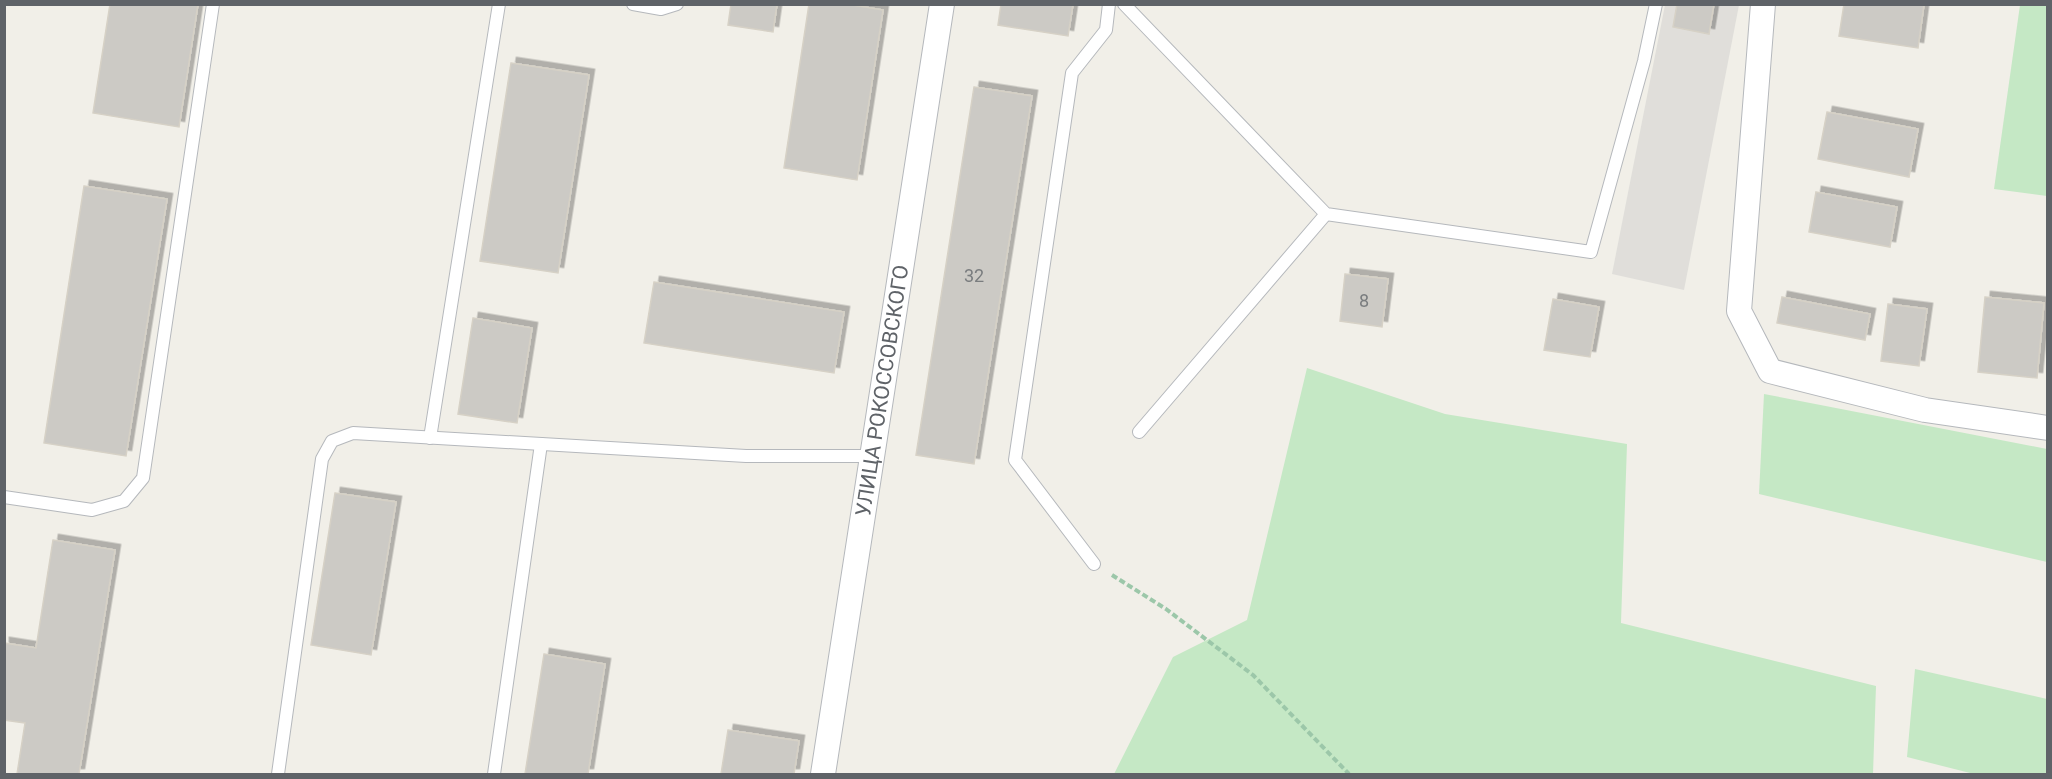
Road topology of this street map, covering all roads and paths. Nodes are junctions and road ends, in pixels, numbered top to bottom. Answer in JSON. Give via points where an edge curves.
{"nodes":[{"id":1,"x":213,"y":4,"type":"edge"},
{"id":2,"x":499,"y":4,"type":"edge"},
{"id":3,"x":633,"y":4,"type":"edge"},
{"id":4,"x":677,"y":4,"type":"edge"},
{"id":5,"x":1109,"y":4,"type":"edge"},
{"id":6,"x":1124,"y":4,"type":"edge"},
{"id":7,"x":1656,"y":4,"type":"edge"},
{"id":8,"x":1763,"y":4,"type":"edge"},
{"id":9,"x":939,"y":5,"type":"edge"},
{"id":10,"x":1326,"y":214,"type":"junction"},
{"id":11,"x":2048,"y":428,"type":"edge"},
{"id":12,"x":1139,"y":432,"type":"dead end"},
{"id":13,"x":430,"y":438,"type":"junction"},
{"id":14,"x":541,"y":444,"type":"junction"},
{"id":15,"x":872,"y":456,"type":"junction"},
{"id":16,"x":4,"y":497,"type":"edge"},
{"id":17,"x":1094,"y":564,"type":"joint"},
{"id":18,"x":278,"y":774,"type":"edge"},
{"id":19,"x":494,"y":774,"type":"edge"},
{"id":20,"x":823,"y":774,"type":"edge"},
{"id":21,"x":1349,"y":774,"type":"edge"}],
"edges":[{"from":1,"to":16,"type":"lane","via":[[143,478],[124,501],[92,510]]},
{"from":2,"to":13,"type":"lane"},
{"from":3,"to":4,"type":"lane","via":[[661,9]]},
{"from":5,"to":17,"type":"lane","via":[[1106,30],[1072,73],[1015,460]]},
{"from":6,"to":10,"type":"lane"},
{"from":7,"to":10,"type":"lane","via":[[1591,252]]},
{"from":8,"to":11,"type":"street","via":[[1739,311],[1770,371],[1925,410]]},
{"from":9,"to":15,"type":"street","name":"УЛИЦА РОКОССОВСКОГО"},
{"from":10,"to":12,"type":"lane"},
{"from":13,"to":14,"type":"lane"},
{"from":13,"to":18,"type":"lane","via":[[353,433],[332,441],[321,459]]},
{"from":14,"to":15,"type":"lane","via":[[746,456]]},
{"from":14,"to":19,"type":"lane"},
{"from":15,"to":20,"type":"street","name":"УЛИЦА РОКОССОВСКОГО"},
{"from":17,"to":21,"type":"path","via":[[1166,609],[1253,675]]}]}
